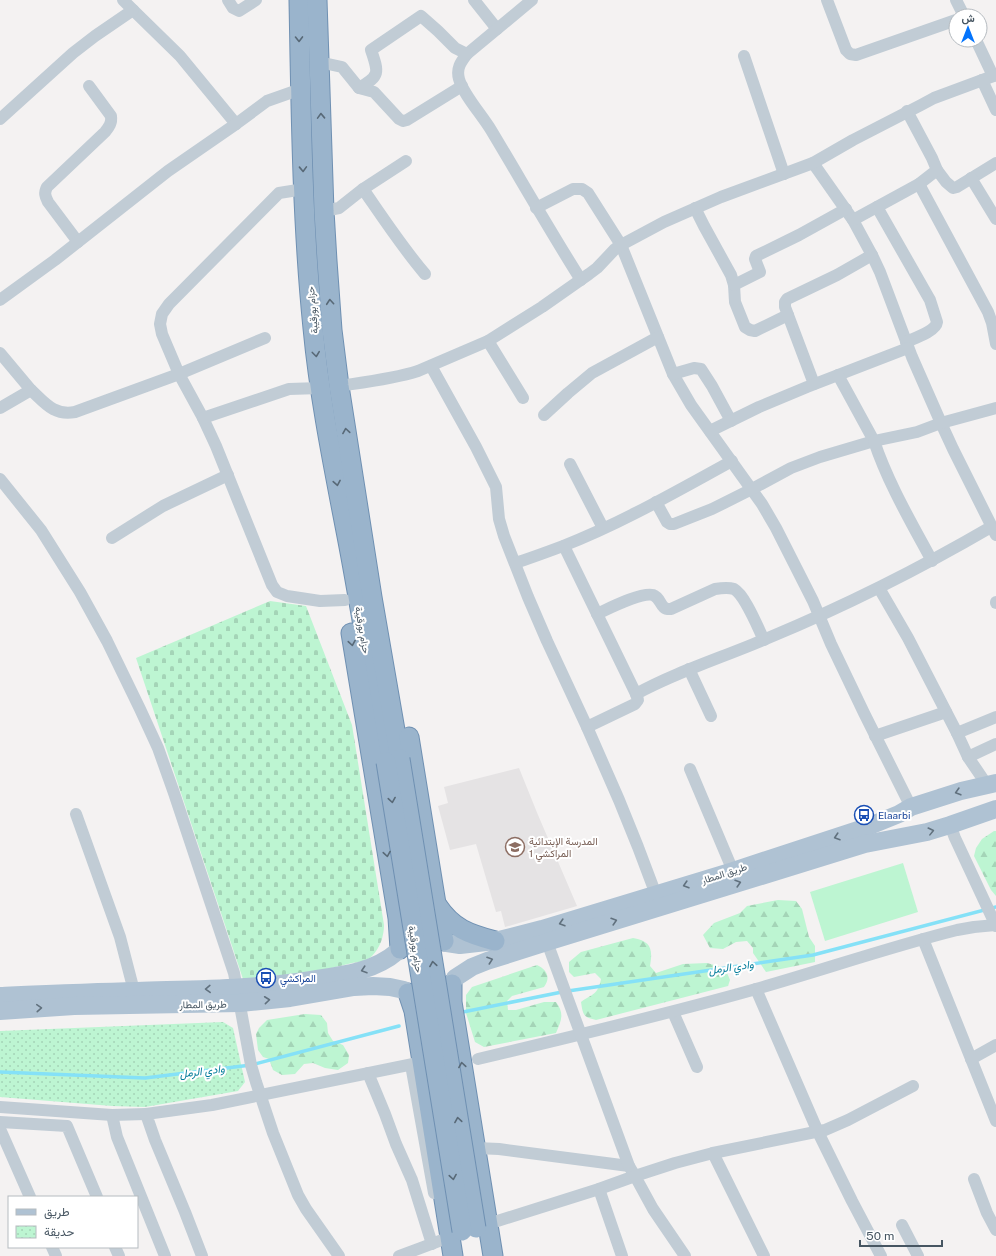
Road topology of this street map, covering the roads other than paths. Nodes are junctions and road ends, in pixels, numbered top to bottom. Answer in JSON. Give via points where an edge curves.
{"nodes":[{"id":1,"x":123,"y":0,"type":"edge"},
{"id":2,"x":228,"y":0,"type":"edge"},
{"id":3,"x":256,"y":0,"type":"edge"},
{"id":4,"x":299,"y":0,"type":"edge"},
{"id":5,"x":317,"y":0,"type":"edge"},
{"id":6,"x":474,"y":0,"type":"edge"},
{"id":7,"x":532,"y":0,"type":"edge"},
{"id":8,"x":827,"y":0,"type":"edge"},
{"id":9,"x":133,"y":10,"type":"junction"},
{"id":10,"x":948,"y":23,"type":"edge"},
{"id":11,"x":497,"y":29,"type":"junction"},
{"id":12,"x":980,"y":48,"type":"edge"},
{"id":13,"x":467,"y":54,"type":"junction"},
{"id":14,"x":744,"y":56,"type":"dead end"},
{"id":15,"x":319,"y":62,"type":"junction"},
{"id":16,"x":995,"y":75,"type":"edge"},
{"id":17,"x":982,"y":80,"type":"junction"},
{"id":18,"x":89,"y":86,"type":"dead end"},
{"id":19,"x":462,"y":86,"type":"junction"},
{"id":20,"x":359,"y":88,"type":"junction"},
{"id":21,"x":301,"y":89,"type":"junction"},
{"id":22,"x":996,"y":110,"type":"edge"},
{"id":23,"x":907,"y":111,"type":"junction"},
{"id":24,"x":0,"y":119,"type":"edge"},
{"id":25,"x":236,"y":124,"type":"junction"},
{"id":26,"x":406,"y":160,"type":"dead end"},
{"id":27,"x":813,"y":163,"type":"junction"},
{"id":28,"x":996,"y":163,"type":"edge"},
{"id":29,"x":937,"y":170,"type":"junction"},
{"id":30,"x":784,"y":174,"type":"junction"},
{"id":31,"x":971,"y":178,"type":"junction"},
{"id":32,"x":919,"y":184,"type":"junction"},
{"id":33,"x":304,"y":189,"type":"junction"},
{"id":34,"x":364,"y":189,"type":"junction"},
{"id":35,"x":878,"y":207,"type":"junction"},
{"id":36,"x":536,"y":208,"type":"junction"},
{"id":37,"x":695,"y":208,"type":"junction"},
{"id":38,"x":846,"y":209,"type":"junction"},
{"id":39,"x":324,"y":211,"type":"junction"},
{"id":40,"x":996,"y":219,"type":"edge"},
{"id":41,"x":853,"y":220,"type":"junction"},
{"id":42,"x":78,"y":242,"type":"junction"},
{"id":43,"x":621,"y":245,"type":"junction"},
{"id":44,"x":872,"y":255,"type":"junction"},
{"id":45,"x":425,"y":274,"type":"dead end"},
{"id":46,"x":581,"y":280,"type":"junction"},
{"id":47,"x":734,"y":285,"type":"junction"},
{"id":48,"x":0,"y":300,"type":"edge"},
{"id":49,"x":788,"y":315,"type":"junction"},
{"id":50,"x":658,"y":337,"type":"junction"},
{"id":51,"x":265,"y":338,"type":"dead end"},
{"id":52,"x":488,"y":341,"type":"junction"},
{"id":53,"x":996,"y":344,"type":"edge"},
{"id":54,"x":907,"y":345,"type":"junction"},
{"id":55,"x":0,"y":353,"type":"edge"},
{"id":56,"x":431,"y":366,"type":"junction"},
{"id":57,"x":179,"y":374,"type":"junction"},
{"id":58,"x":673,"y":374,"type":"junction"},
{"id":59,"x":838,"y":374,"type":"junction"},
{"id":60,"x":814,"y":384,"type":"junction"},
{"id":61,"x":339,"y":386,"type":"junction"},
{"id":62,"x":320,"y":388,"type":"junction"},
{"id":63,"x":31,"y":390,"type":"junction"},
{"id":64,"x":523,"y":398,"type":"dead end"},
{"id":65,"x":0,"y":408,"type":"edge"},
{"id":66,"x":996,"y":408,"type":"edge"},
{"id":67,"x":544,"y":415,"type":"dead end"},
{"id":68,"x":203,"y":418,"type":"junction"},
{"id":69,"x":731,"y":421,"type":"junction"},
{"id":70,"x":941,"y":422,"type":"junction"},
{"id":71,"x":710,"y":431,"type":"junction"},
{"id":72,"x":874,"y":441,"type":"junction"},
{"id":73,"x":732,"y":461,"type":"junction"},
{"id":74,"x":570,"y":464,"type":"dead end"},
{"id":75,"x":228,"y":475,"type":"junction"},
{"id":76,"x":0,"y":479,"type":"edge"},
{"id":77,"x":752,"y":489,"type":"junction"},
{"id":78,"x":656,"y":502,"type":"junction"},
{"id":79,"x":352,"y":521,"type":"junction"},
{"id":80,"x":603,"y":528,"type":"junction"},
{"id":81,"x":994,"y":531,"type":"edge"},
{"id":82,"x":112,"y":538,"type":"dead end"},
{"id":83,"x":564,"y":546,"type":"junction"},
{"id":84,"x":932,"y":561,"type":"junction"},
{"id":85,"x":515,"y":563,"type":"junction"},
{"id":86,"x":879,"y":588,"type":"junction"},
{"id":87,"x":345,"y":600,"type":"junction"},
{"id":88,"x":597,"y":614,"type":"junction"},
{"id":89,"x":820,"y":616,"type":"junction"},
{"id":90,"x":764,"y":640,"type":"junction"},
{"id":91,"x":689,"y":669,"type":"junction"},
{"id":92,"x":636,"y":694,"type":"junction"},
{"id":93,"x":946,"y":712,"type":"junction"},
{"id":94,"x":711,"y":716,"type":"dead end"},
{"id":95,"x":996,"y":717,"type":"edge"},
{"id":96,"x":587,"y":727,"type":"junction"},
{"id":97,"x":957,"y":733,"type":"junction"},
{"id":98,"x":875,"y":736,"type":"junction"},
{"id":99,"x":996,"y":744,"type":"edge"},
{"id":100,"x":968,"y":758,"type":"junction"},
{"id":101,"x":690,"y":769,"type":"dead end"},
{"id":102,"x":993,"y":784,"type":"edge"},
{"id":103,"x":996,"y":809,"type":"edge"},
{"id":104,"x":905,"y":811,"type":"junction"},
{"id":105,"x":76,"y":814,"type":"dead end"},
{"id":106,"x":950,"y":825,"type":"junction"},
{"id":107,"x":905,"y":836,"type":"junction"},
{"id":108,"x":733,"y":871,"type":"junction"},
{"id":109,"x":659,"y":901,"type":"junction"},
{"id":110,"x":436,"y":903,"type":"junction"},
{"id":111,"x":586,"y":923,"type":"junction"},
{"id":112,"x":996,"y":925,"type":"edge"},
{"id":113,"x":923,"y":939,"type":"junction"},
{"id":114,"x":495,"y":941,"type":"junction"},
{"id":115,"x":445,"y":942,"type":"junction"},
{"id":116,"x":547,"y":942,"type":"junction"},
{"id":117,"x":399,"y":950,"type":"junction"},
{"id":118,"x":454,"y":981,"type":"junction"},
{"id":119,"x":0,"y":988,"type":"edge"},
{"id":120,"x":756,"y":989,"type":"junction"},
{"id":121,"x":134,"y":991,"type":"junction"},
{"id":122,"x":406,"y":991,"type":"junction"},
{"id":123,"x":74,"y":993,"type":"junction"},
{"id":124,"x":238,"y":995,"type":"junction"},
{"id":125,"x":0,"y":996,"type":"edge"},
{"id":126,"x":0,"y":1011,"type":"edge"},
{"id":127,"x":673,"y":1012,"type":"junction"},
{"id":128,"x":581,"y":1035,"type":"junction"},
{"id":129,"x":996,"y":1045,"type":"edge"},
{"id":130,"x":478,"y":1058,"type":"dead end"},
{"id":131,"x":971,"y":1059,"type":"junction"},
{"id":132,"x":417,"y":1064,"type":"junction"},
{"id":133,"x":697,"y":1066,"type":"dead end"},
{"id":134,"x":368,"y":1073,"type":"junction"},
{"id":135,"x":913,"y":1086,"type":"dead end"},
{"id":136,"x":260,"y":1096,"type":"junction"},
{"id":137,"x":0,"y":1106,"type":"edge"},
{"id":138,"x":68,"y":1112,"type":"junction"},
{"id":139,"x":146,"y":1114,"type":"junction"},
{"id":140,"x":112,"y":1115,"type":"junction"},
{"id":141,"x":996,"y":1121,"type":"edge"},
{"id":142,"x":0,"y":1122,"type":"edge"},
{"id":143,"x":67,"y":1126,"type":"junction"},
{"id":144,"x":0,"y":1129,"type":"edge"},
{"id":145,"x":818,"y":1132,"type":"junction"},
{"id":146,"x":476,"y":1148,"type":"junction"},
{"id":147,"x":713,"y":1153,"type":"junction"},
{"id":148,"x":632,"y":1171,"type":"junction"},
{"id":149,"x":974,"y":1180,"type":"dead end"},
{"id":150,"x":599,"y":1189,"type":"junction"},
{"id":151,"x":30,"y":1196,"type":"edge"},
{"id":152,"x":97,"y":1196,"type":"edge"},
{"id":153,"x":902,"y":1225,"type":"dead end"},
{"id":154,"x":475,"y":1227,"type":"junction"},
{"id":155,"x":996,"y":1230,"type":"edge"},
{"id":156,"x":437,"y":1242,"type":"junction"},
{"id":157,"x":618,"y":1254,"type":"edge"},
{"id":158,"x":165,"y":1256,"type":"edge"},
{"id":159,"x":202,"y":1256,"type":"edge"},
{"id":160,"x":339,"y":1256,"type":"edge"},
{"id":161,"x":399,"y":1256,"type":"edge"},
{"id":162,"x":445,"y":1256,"type":"edge"},
{"id":163,"x":453,"y":1256,"type":"edge"},
{"id":164,"x":466,"y":1256,"type":"edge"},
{"id":165,"x":480,"y":1256,"type":"edge"},
{"id":166,"x":493,"y":1256,"type":"edge"},
{"id":167,"x":685,"y":1256,"type":"edge"},
{"id":168,"x":764,"y":1256,"type":"edge"},
{"id":169,"x":881,"y":1256,"type":"edge"},
{"id":170,"x":918,"y":1256,"type":"edge"}],
"edges":[{"from":1,"to":9,"type":"street"},
{"from":2,"to":3,"type":"street","via":[[233,8],[239,11]]},
{"from":4,"to":21,"type":"highway","name":"حزام بورقيبة","one_way":true},
{"from":5,"to":15,"type":"highway","name":"حزام بورقيبة"},
{"from":6,"to":11,"type":"street"},
{"from":7,"to":11,"type":"street"},
{"from":8,"to":10,"type":"street","via":[[846,50],[850,54],[856,55]]},
{"from":9,"to":24,"type":"street","via":[[73,53]]},
{"from":9,"to":25,"type":"street","via":[[180,56]]},
{"from":11,"to":13,"type":"street"},
{"from":12,"to":16,"type":"street"},
{"from":13,"to":19,"type":"street","via":[[459,63],[458,77]]},
{"from":13,"to":20,"type":"street","via":[[455,48],[421,16],[371,50],[377,72],[372,80]]},
{"from":14,"to":30,"type":"street"},
{"from":15,"to":20,"type":"street","via":[[342,67]]},
{"from":39,"to":15,"type":"highway","name":"حزام بورقيبة","one_way":true},
{"from":16,"to":17,"type":"street"},
{"from":17,"to":22,"type":"street"},
{"from":17,"to":23,"type":"street"},
{"from":18,"to":42,"type":"street","via":[[111,116],[110,126],[44,192],[48,202]]},
{"from":19,"to":20,"type":"street","via":[[403,121],[394,115],[374,92]]},
{"from":19,"to":36,"type":"street","via":[[488,125]]},
{"from":21,"to":25,"type":"street","via":[[267,101]]},
{"from":21,"to":33,"type":"highway","name":"حزام بورقيبة","one_way":true},
{"from":23,"to":27,"type":"street"},
{"from":23,"to":29,"type":"street"},
{"from":25,"to":42,"type":"street","via":[[168,171]]},
{"from":26,"to":34,"type":"street"},
{"from":27,"to":30,"type":"street"},
{"from":27,"to":38,"type":"street"},
{"from":28,"to":31,"type":"street"},
{"from":29,"to":31,"type":"street","via":[[953,188]]},
{"from":29,"to":32,"type":"street"},
{"from":30,"to":37,"type":"street"},
{"from":31,"to":40,"type":"street"},
{"from":32,"to":35,"type":"street"},
{"from":32,"to":53,"type":"street","via":[[988,312]]},
{"from":33,"to":57,"type":"street","via":[[279,193],[162,314],[162,334]]},
{"from":33,"to":62,"type":"highway","name":"حزام بورقيبة","one_way":true,"via":[[307,261]]},
{"from":34,"to":39,"type":"street","via":[[339,208]]},
{"from":34,"to":45,"type":"street","via":[[395,236]]},
{"from":35,"to":41,"type":"street"},
{"from":35,"to":54,"type":"street","via":[[930,300],[937,322],[933,329]]},
{"from":36,"to":43,"type":"street","via":[[573,189],[582,189],[588,194]]},
{"from":36,"to":46,"type":"street"},
{"from":37,"to":43,"type":"street"},
{"from":37,"to":47,"type":"street"},
{"from":38,"to":41,"type":"street"},
{"from":38,"to":47,"type":"street","via":[[755,257],[760,272]]},
{"from":61,"to":39,"type":"highway","name":"حزام بورقيبة","one_way":true,"via":[[332,330]]},
{"from":41,"to":44,"type":"street"},
{"from":42,"to":48,"type":"street"},
{"from":43,"to":46,"type":"street"},
{"from":43,"to":50,"type":"street"},
{"from":44,"to":49,"type":"street","via":[[787,299],[785,307]]},
{"from":44,"to":54,"type":"street"},
{"from":46,"to":52,"type":"street"},
{"from":47,"to":49,"type":"street","via":[[735,302],[745,327],[750,330],[755,331]]},
{"from":49,"to":60,"type":"street"},
{"from":50,"to":58,"type":"street"},
{"from":50,"to":67,"type":"street","via":[[592,373]]},
{"from":51,"to":57,"type":"street"},
{"from":52,"to":56,"type":"street"},
{"from":52,"to":64,"type":"street"},
{"from":54,"to":59,"type":"street"},
{"from":54,"to":70,"type":"street"},
{"from":55,"to":63,"type":"street"},
{"from":56,"to":61,"type":"street","via":[[392,378]]},
{"from":56,"to":85,"type":"street","via":[[496,487],[499,519]]},
{"from":57,"to":63,"type":"street","via":[[68,413],[53,409]]},
{"from":57,"to":68,"type":"street"},
{"from":58,"to":69,"type":"street","via":[[694,368],[701,370]]},
{"from":58,"to":71,"type":"street"},
{"from":59,"to":60,"type":"street"},
{"from":59,"to":72,"type":"street"},
{"from":60,"to":69,"type":"street"},
{"from":79,"to":61,"type":"highway","name":"حزام بورقيبة","one_way":true},
{"from":62,"to":68,"type":"street","via":[[289,389]]},
{"from":62,"to":79,"type":"highway","name":"حزام بورقيبة","one_way":true},
{"from":63,"to":65,"type":"street"},
{"from":66,"to":70,"type":"street"},
{"from":68,"to":75,"type":"street"},
{"from":69,"to":71,"type":"street"},
{"from":70,"to":72,"type":"street","via":[[916,432]]},
{"from":70,"to":81,"type":"street"},
{"from":71,"to":73,"type":"street"},
{"from":72,"to":77,"type":"street","via":[[791,468]]},
{"from":72,"to":84,"type":"street","via":[[887,476]]},
{"from":73,"to":77,"type":"street"},
{"from":73,"to":78,"type":"street"},
{"from":74,"to":80,"type":"street"},
{"from":75,"to":82,"type":"street","via":[[168,503]]},
{"from":75,"to":87,"type":"street","via":[[268,578],[277,592],[320,601]]},
{"from":76,"to":124,"type":"street","via":[[41,530],[69,573],[97,622],[158,748],[234,973]]},
{"from":77,"to":78,"type":"street","via":[[674,524],[668,522]]},
{"from":77,"to":89,"type":"street","via":[[776,528]]},
{"from":78,"to":80,"type":"street"},
{"from":79,"to":87,"type":"highway"},
{"from":79,"to":110,"type":"highway","via":[[385,605]]},
{"from":79,"to":154,"type":"highway","name":"حزام بورقيبة","bridge":true,"via":[[358,599],[393,760]]},
{"from":80,"to":83,"type":"street"},
{"from":81,"to":84,"type":"street"},
{"from":83,"to":85,"type":"street"},
{"from":83,"to":88,"type":"street"},
{"from":84,"to":86,"type":"street"},
{"from":85,"to":96,"type":"street","via":[[547,641]]},
{"from":86,"to":89,"type":"street"},
{"from":86,"to":93,"type":"street"},
{"from":87,"to":117,"type":"highway","one_way":true,"via":[[398,918]]},
{"from":88,"to":90,"type":"street","via":[[648,595],[657,598],[667,610],[715,589],[728,588],[734,590],[745,601]]},
{"from":88,"to":92,"type":"street"},
{"from":89,"to":90,"type":"street"},
{"from":89,"to":98,"type":"street"},
{"from":90,"to":91,"type":"street"},
{"from":91,"to":92,"type":"street"},
{"from":91,"to":94,"type":"street"},
{"from":92,"to":96,"type":"street","via":[[638,701],[635,704]]},
{"from":93,"to":97,"type":"street"},
{"from":93,"to":98,"type":"street"},
{"from":95,"to":97,"type":"street"},
{"from":96,"to":109,"type":"street"},
{"from":97,"to":100,"type":"street"},
{"from":98,"to":104,"type":"street"},
{"from":99,"to":100,"type":"street"},
{"from":100,"to":102,"type":"street"},
{"from":101,"to":108,"type":"street"},
{"from":102,"to":104,"type":"main road","name":"طريق المطار","one_way":true,"via":[[936,799]]},
{"from":103,"to":106,"type":"main road","name":"طريق المطار"},
{"from":104,"to":107,"type":"main road","via":[[900,823]]},
{"from":104,"to":108,"type":"main road","name":"طريق المطار","one_way":true,"via":[[867,827]]},
{"from":105,"to":121,"type":"street","via":[[120,937]]},
{"from":107,"to":106,"type":"main road","name":"طريق المطار","one_way":true},
{"from":106,"to":112,"type":"street"},
{"from":109,"to":107,"type":"main road","name":"طريق المطار","one_way":true,"via":[[865,844]]},
{"from":108,"to":109,"type":"main road","name":"طريق المطار","one_way":true},
{"from":109,"to":111,"type":"main road","name":"طريق المطار"},
{"from":110,"to":114,"type":"highway","via":[[445,917],[459,928],[475,936]]},
{"from":110,"to":115,"type":"highway"},
{"from":111,"to":114,"type":"main road","name":"طريق المطار","one_way":true,"via":[[542,929]]},
{"from":111,"to":116,"type":"main road","name":"طريق المطار"},
{"from":112,"to":113,"type":"street","via":[[957,930]]},
{"from":113,"to":120,"type":"street"},
{"from":113,"to":131,"type":"street"},
{"from":114,"to":115,"type":"main road","name":"طريق المطار","via":[[460,945]]},
{"from":115,"to":117,"type":"main road","via":[[438,937],[417,936],[407,941]]},
{"from":115,"to":118,"type":"main road","via":[[454,951],[457,961]]},
{"from":118,"to":116,"type":"main road","name":"طريق المطار","one_way":true,"via":[[472,967]]},
{"from":116,"to":128,"type":"street"},
{"from":117,"to":122,"type":"main road","via":[[394,969],[396,979]]},
{"from":117,"to":124,"type":"main road","name":"طريق المطار","one_way":true,"via":[[390,958],[353,973]]},
{"from":118,"to":122,"type":"main road","via":[[440,995],[430,998],[420,998]]},
{"from":146,"to":118,"type":"highway","one_way":true,"via":[[452,1002]]},
{"from":119,"to":123,"type":"main road"},
{"from":120,"to":127,"type":"street"},
{"from":120,"to":145,"type":"street"},
{"from":121,"to":123,"type":"main road","name":"طريق المطار"},
{"from":124,"to":121,"type":"main road","name":"طريق المطار","one_way":true},
{"from":124,"to":122,"type":"main road","name":"طريق المطار","one_way":true,"via":[[290,998],[373,986]]},
{"from":122,"to":132,"type":"highway","via":[[414,1011]]},
{"from":123,"to":125,"type":"main road","name":"طريق المطار"},
{"from":126,"to":124,"type":"main road","name":"طريق المطار","one_way":true},
{"from":124,"to":136,"type":"street"},
{"from":127,"to":128,"type":"street"},
{"from":127,"to":133,"type":"street"},
{"from":128,"to":130,"type":"street"},
{"from":128,"to":148,"type":"street"},
{"from":129,"to":131,"type":"street"},
{"from":131,"to":141,"type":"street"},
{"from":132,"to":134,"type":"street"},
{"from":132,"to":156,"type":"street"},
{"from":132,"to":163,"type":"highway"},
{"from":134,"to":136,"type":"street"},
{"from":134,"to":156,"type":"street"},
{"from":135,"to":145,"type":"street","via":[[836,1127]]},
{"from":136,"to":139,"type":"street"},
{"from":136,"to":160,"type":"street","via":[[298,1195]]},
{"from":137,"to":138,"type":"street"},
{"from":138,"to":140,"type":"street"},
{"from":138,"to":143,"type":"street"},
{"from":139,"to":140,"type":"street"},
{"from":139,"to":159,"type":"street"},
{"from":140,"to":158,"type":"street","via":[[118,1138]]},
{"from":142,"to":143,"type":"street"},
{"from":143,"to":152,"type":"street"},
{"from":144,"to":151,"type":"street"},
{"from":145,"to":147,"type":"street"},
{"from":145,"to":169,"type":"street"},
{"from":146,"to":148,"type":"street","via":[[499,1149]]},
{"from":146,"to":154,"type":"highway"},
{"from":147,"to":148,"type":"street"},
{"from":147,"to":168,"type":"street"},
{"from":148,"to":150,"type":"street"},
{"from":148,"to":167,"type":"street","via":[[653,1209]]},
{"from":149,"to":155,"type":"street"},
{"from":150,"to":154,"type":"street"},
{"from":150,"to":157,"type":"street"},
{"from":153,"to":170,"type":"street"},
{"from":154,"to":164,"type":"highway","name":"حزام بورقيبة"},
{"from":154,"to":165,"type":"highway","name":"حزام بورقيبة"},
{"from":154,"to":166,"type":"highway"},
{"from":156,"to":161,"type":"street"},
{"from":156,"to":162,"type":"street"}]}
